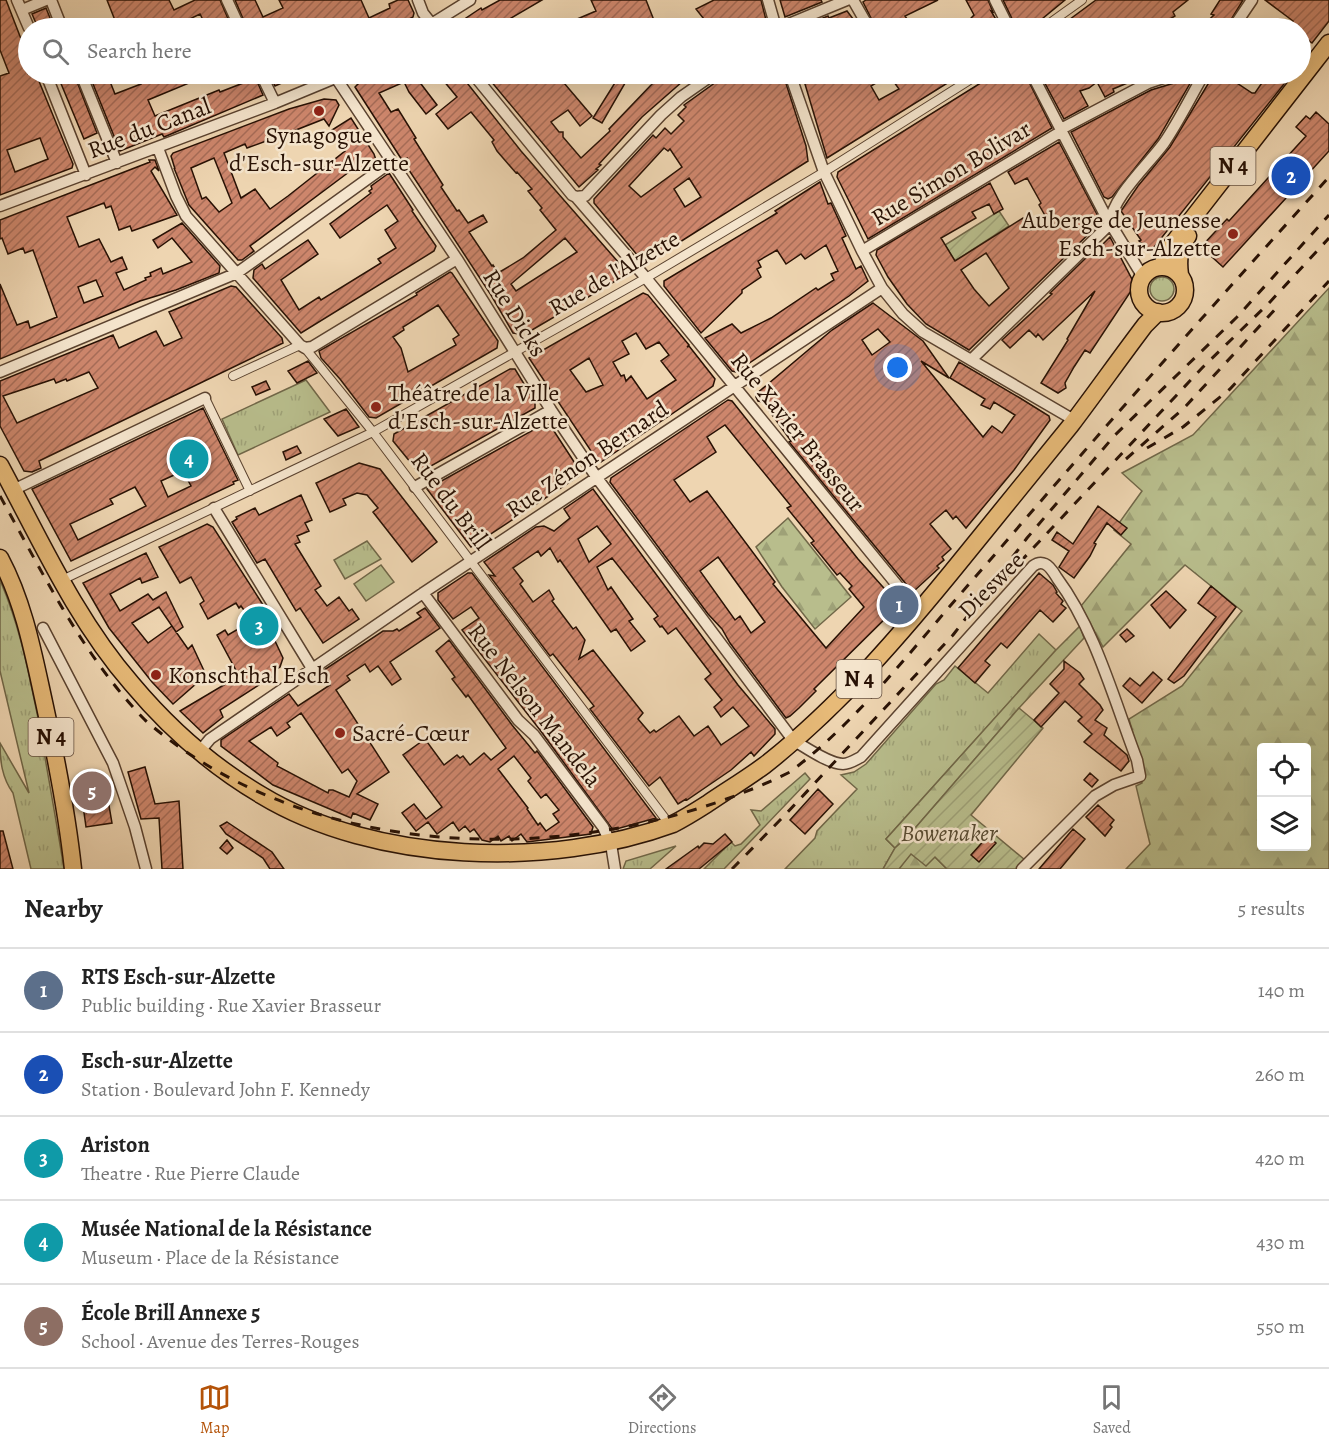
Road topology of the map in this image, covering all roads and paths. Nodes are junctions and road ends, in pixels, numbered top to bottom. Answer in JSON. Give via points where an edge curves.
{"nodes":[{"id":1,"x":49,"y":0,"type":"edge"},
{"id":2,"x":227,"y":0,"type":"edge"},
{"id":3,"x":418,"y":0,"type":"edge"},
{"id":4,"x":470,"y":0,"type":"edge"},
{"id":5,"x":768,"y":0,"type":"edge"},
{"id":6,"x":847,"y":0,"type":"edge"},
{"id":7,"x":853,"y":0,"type":"edge"},
{"id":8,"x":994,"y":0,"type":"edge"},
{"id":9,"x":1082,"y":0,"type":"edge"},
{"id":10,"x":1252,"y":0,"type":"edge"},
{"id":11,"x":20,"y":5,"type":"edge"},
{"id":12,"x":57,"y":18,"type":"edge"},
{"id":13,"x":235,"y":18,"type":"edge"},
{"id":14,"x":426,"y":18,"type":"edge"},
{"id":15,"x":444,"y":18,"type":"edge"},
{"id":16,"x":774,"y":18,"type":"edge"},
{"id":17,"x":803,"y":18,"type":"edge"},
{"id":18,"x":863,"y":18,"type":"edge"},
{"id":19,"x":1004,"y":18,"type":"edge"},
{"id":20,"x":1056,"y":18,"type":"edge"},
{"id":21,"x":1240,"y":18,"type":"edge"},
{"id":22,"x":1329,"y":43,"type":"edge"},
{"id":23,"x":1329,"y":56,"type":"edge"},
{"id":24,"x":1311,"y":66,"type":"edge"},
{"id":25,"x":1311,"y":79,"type":"edge"},
{"id":26,"x":50,"y":84,"type":"edge"},
{"id":27,"x":85,"y":84,"type":"edge"},
{"id":28,"x":266,"y":84,"type":"edge"},
{"id":29,"x":321,"y":84,"type":"edge"},
{"id":30,"x":346,"y":84,"type":"edge"},
{"id":31,"x":480,"y":84,"type":"edge"},
{"id":32,"x":700,"y":84,"type":"edge"},
{"id":33,"x":793,"y":84,"type":"edge"},
{"id":34,"x":963,"y":84,"type":"edge"},
{"id":35,"x":1037,"y":84,"type":"edge"},
{"id":36,"x":1146,"y":84,"type":"edge"},
{"id":37,"x":1198,"y":84,"type":"edge"},
{"id":38,"x":1297,"y":84,"type":"edge"},
{"id":39,"x":1307,"y":84,"type":"edge"},
{"id":40,"x":275,"y":103,"type":"junction"},
{"id":41,"x":1061,"y":130,"type":"junction"},
{"id":42,"x":158,"y":148,"type":"junction"},
{"id":43,"x":391,"y":162,"type":"junction"},
{"id":44,"x":117,"y":163,"type":"junction"},
{"id":45,"x":824,"y":172,"type":"junction"},
{"id":46,"x":86,"y":175,"type":"junction"},
{"id":47,"x":576,"y":197,"type":"junction"},
{"id":48,"x":0,"y":206,"type":"edge"},
{"id":49,"x":1110,"y":224,"type":"junction"},
{"id":50,"x":862,"y":251,"type":"junction"},
{"id":51,"x":457,"y":259,"type":"junction"},
{"id":52,"x":1161,"y":267,"type":"junction"},
{"id":53,"x":237,"y":273,"type":"junction"},
{"id":54,"x":1180,"y":275,"type":"junction"},
{"id":55,"x":646,"y":278,"type":"junction"},
{"id":56,"x":1143,"y":278,"type":"junction"},
{"id":57,"x":882,"y":288,"type":"junction"},
{"id":58,"x":1142,"y":301,"type":"junction"},
{"id":59,"x":1158,"y":312,"type":"junction"},
{"id":60,"x":302,"y":346,"type":"junction"},
{"id":61,"x":515,"y":353,"type":"junction"},
{"id":62,"x":971,"y":360,"type":"junction"},
{"id":63,"x":0,"y":372,"type":"edge"},
{"id":64,"x":233,"y":376,"type":"dead end"},
{"id":65,"x":734,"y":386,"type":"junction"},
{"id":66,"x":1090,"y":397,"type":"junction"},
{"id":67,"x":205,"y":398,"type":"joint"},
{"id":68,"x":551,"y":410,"type":"junction"},
{"id":69,"x":1074,"y":420,"type":"junction"},
{"id":70,"x":373,"y":432,"type":"junction"},
{"id":71,"x":0,"y":465,"type":"edge"},
{"id":72,"x":597,"y":478,"type":"junction"},
{"id":73,"x":415,"y":487,"type":"junction"},
{"id":74,"x":14,"y":490,"type":"junction"},
{"id":75,"x":250,"y":491,"type":"junction"},
{"id":76,"x":214,"y":508,"type":"junction"},
{"id":77,"x":0,"y":558,"type":"edge"},
{"id":78,"x":471,"y":562,"type":"junction"},
{"id":79,"x":62,"y":579,"type":"junction"},
{"id":80,"x":423,"y":594,"type":"junction"},
{"id":81,"x":919,"y":612,"type":"junction"},
{"id":82,"x":43,"y":628,"type":"dead end"},
{"id":83,"x":313,"y":670,"type":"junction"},
{"id":84,"x":793,"y":740,"type":"junction"},
{"id":85,"x":200,"y":750,"type":"junction"},
{"id":86,"x":670,"y":825,"type":"junction"},
{"id":87,"x":611,"y":844,"type":"junction"},
{"id":88,"x":73,"y":869,"type":"edge"},
{"id":89,"x":146,"y":869,"type":"edge"},
{"id":90,"x":615,"y":869,"type":"edge"},
{"id":91,"x":1022,"y":869,"type":"edge"}],
"edges":[{"from":1,"to":11,"type":"street"},
{"from":1,"to":12,"type":"street"},
{"from":2,"to":13,"type":"street"},
{"from":3,"to":14,"type":"street"},
{"from":4,"to":15,"type":"street"},
{"from":5,"to":16,"type":"street"},
{"from":6,"to":17,"type":"street"},
{"from":7,"to":18,"type":"street"},
{"from":8,"to":19,"type":"street"},
{"from":9,"to":20,"type":"street"},
{"from":10,"to":21,"type":"street"},
{"from":22,"to":24,"type":"main road","number":"N 4"},
{"from":23,"to":25,"type":"main road","number":"N 4"},
{"from":26,"to":46,"type":"street"},
{"from":27,"to":44,"type":"street"},
{"from":28,"to":40,"type":"street"},
{"from":29,"to":40,"type":"street","name":"Rue du Canal"},
{"from":30,"to":43,"type":"street","name":"Rue Dicks"},
{"from":31,"to":47,"type":"street","name":"Rue Xavier Brasseur"},
{"from":32,"to":47,"type":"street","via":[[661,115],[585,196]]},
{"from":33,"to":45,"type":"street"},
{"from":34,"to":45,"type":"street","name":"Rue de l'Alzette"},
{"from":35,"to":41,"type":"street"},
{"from":36,"to":41,"type":"street","name":"Rue Simon Bolivar"},
{"from":37,"to":49,"type":"street","via":[[1165,141],[1117,203]]},
{"from":38,"to":52,"type":"main road","number":"N 4","via":[[1171,246]]},
{"from":39,"to":54,"type":"main road","number":"N 4","via":[[1185,240],[1178,261]]},
{"from":40,"to":42,"type":"street","name":"Rue du Canal"},
{"from":41,"to":49,"type":"street"},
{"from":41,"to":50,"type":"street","name":"Rue Simon Bolivar"},
{"from":42,"to":44,"type":"street","name":"Rue du Canal"},
{"from":42,"to":53,"type":"street","name":"Rue du Brill","via":[[186,216]]},
{"from":43,"to":51,"type":"street","name":"Rue Dicks"},
{"from":43,"to":53,"type":"street"},
{"from":44,"to":46,"type":"street","name":"Rue du Canal"},
{"from":45,"to":50,"type":"street"},
{"from":45,"to":55,"type":"street","name":"Rue de l'Alzette"},
{"from":46,"to":48,"type":"street","name":"Rue du Canal"},
{"from":47,"to":55,"type":"street","name":"Rue Xavier Brasseur"},
{"from":49,"to":56,"type":"street"},
{"from":49,"to":62,"type":"street"},
{"from":50,"to":57,"type":"street"},
{"from":51,"to":60,"type":"street","via":[[312,347]]},
{"from":51,"to":61,"type":"street","name":"Rue Dicks"},
{"from":52,"to":54,"type":"main road"},
{"from":52,"to":56,"type":"main road"},
{"from":53,"to":60,"type":"street","name":"Rue du Brill"},
{"from":53,"to":63,"type":"street"},
{"from":54,"to":59,"type":"main road","via":[[1185,288],[1182,302],[1171,311]]},
{"from":55,"to":61,"type":"street","name":"Rue de l'Alzette"},
{"from":55,"to":65,"type":"street","name":"Rue Xavier Brasseur"},
{"from":56,"to":58,"type":"main road","via":[[1139,289]]},
{"from":57,"to":62,"type":"street","via":[[923,332]]},
{"from":57,"to":65,"type":"street","name":"Rue Zénon Bernard"},
{"from":58,"to":59,"type":"main road"},
{"from":58,"to":66,"type":"main road","number":"N 4"},
{"from":59,"to":66,"type":"main road","number":"N 4"},
{"from":60,"to":64,"type":"street"},
{"from":60,"to":70,"type":"street","name":"Rue du Brill"},
{"from":61,"to":68,"type":"street","name":"Rue Dicks"},
{"from":61,"to":70,"type":"street","name":"Rue de l'Alzette"},
{"from":62,"to":69,"type":"street"},
{"from":65,"to":72,"type":"street","name":"Rue Zénon Bernard"},
{"from":65,"to":81,"type":"street","name":"Rue Xavier Brasseur"},
{"from":66,"to":69,"type":"main road","number":"N 4"},
{"from":67,"to":74,"type":"street"},
{"from":67,"to":75,"type":"street"},
{"from":68,"to":72,"type":"street","name":"Rue Dicks"},
{"from":68,"to":73,"type":"street"},
{"from":69,"to":81,"type":"main road","number":"N 4"},
{"from":70,"to":73,"type":"street","name":"Rue du Brill"},
{"from":70,"to":75,"type":"street","name":"Rue de l'Alzette"},
{"from":71,"to":74,"type":"main road","number":"N 4"},
{"from":72,"to":78,"type":"street","name":"Rue Zénon Bernard"},
{"from":72,"to":84,"type":"street","name":"Rue Dicks"},
{"from":73,"to":78,"type":"street","name":"Rue du Brill"},
{"from":74,"to":79,"type":"main road","number":"N 4"},
{"from":75,"to":76,"type":"street","name":"Rue de l'Alzette"},
{"from":76,"to":79,"type":"street","name":"Rue de l'Alzette"},
{"from":76,"to":83,"type":"street"},
{"from":77,"to":88,"type":"main road","number":"N 4","via":[[22,607],[31,643],[63,796]]},
{"from":78,"to":80,"type":"street","name":"Rue Zénon Bernard"},
{"from":78,"to":86,"type":"street","name":"Rue du Brill"},
{"from":79,"to":85,"type":"main road","number":"N 4","via":[[131,683]]},
{"from":80,"to":83,"type":"street","name":"Rue Zénon Bernard"},
{"from":80,"to":87,"type":"street","name":"Rue Nelson Mandela","via":[[534,735],[603,827]]},
{"from":81,"to":84,"type":"main road","number":"N 4","via":[[853,686]]},
{"from":82,"to":89,"type":"street","via":[[113,763]]},
{"from":83,"to":85,"type":"street","name":"Rue Zénon Bernard"},
{"from":84,"to":86,"type":"main road","number":"N 4","via":[[765,765]]},
{"from":84,"to":91,"type":"street","name":"Dieswee","via":[[832,762],[841,764],[861,757],[1033,566],[1044,563],[1062,585],[1087,629],[1140,776],[1095,796]]},
{"from":85,"to":87,"type":"main road","number":"N 4","via":[[262,796],[306,818],[404,849],[499,857]]},
{"from":86,"to":87,"type":"main road","number":"N 4"},
{"from":87,"to":90,"type":"street"}]}
